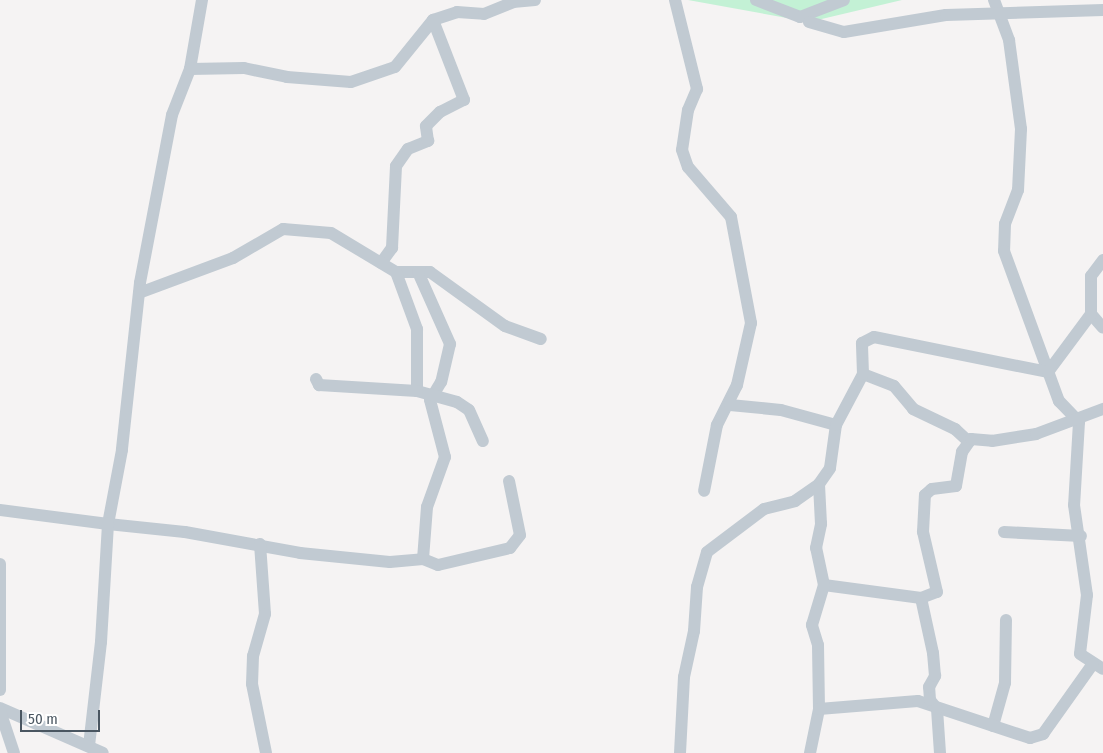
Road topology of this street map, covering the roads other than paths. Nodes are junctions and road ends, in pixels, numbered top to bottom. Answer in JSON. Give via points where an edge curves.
{"nodes":[{"id":1,"x":202,"y":0,"type":"edge"},
{"id":2,"x":535,"y":0,"type":"edge"},
{"id":3,"x":675,"y":0,"type":"edge"},
{"id":4,"x":756,"y":0,"type":"edge"},
{"id":5,"x":844,"y":0,"type":"edge"},
{"id":6,"x":995,"y":6,"type":"edge"},
{"id":7,"x":1103,"y":10,"type":"edge"},
{"id":8,"x":433,"y":20,"type":"junction"},
{"id":9,"x":809,"y":22,"type":"dead end"},
{"id":10,"x":190,"y":69,"type":"junction"},
{"id":11,"x":1103,"y":260,"type":"edge"},
{"id":12,"x":381,"y":263,"type":"junction"},
{"id":13,"x":396,"y":272,"type":"junction"},
{"id":14,"x":418,"y":272,"type":"junction"},
{"id":15,"x":140,"y":293,"type":"junction"},
{"id":16,"x":1091,"y":314,"type":"junction"},
{"id":17,"x":1103,"y":328,"type":"edge"},
{"id":18,"x":541,"y":339,"type":"dead end"},
{"id":19,"x":1048,"y":372,"type":"junction"},
{"id":20,"x":863,"y":374,"type":"junction"},
{"id":21,"x":316,"y":378,"type":"dead end"},
{"id":22,"x":417,"y":391,"type":"junction"},
{"id":23,"x":431,"y":398,"type":"junction"},
{"id":24,"x":730,"y":405,"type":"junction"},
{"id":25,"x":1103,"y":409,"type":"edge"},
{"id":26,"x":1078,"y":422,"type":"junction"},
{"id":27,"x":836,"y":425,"type":"junction"},
{"id":28,"x":483,"y":441,"type":"dead end"},
{"id":29,"x":969,"y":442,"type":"junction"},
{"id":30,"x":509,"y":482,"type":"dead end"},
{"id":31,"x":819,"y":484,"type":"junction"},
{"id":32,"x":704,"y":491,"type":"dead end"},
{"id":33,"x":0,"y":510,"type":"edge"},
{"id":34,"x":108,"y":524,"type":"junction"},
{"id":35,"x":1004,"y":532,"type":"dead end"},
{"id":36,"x":1081,"y":536,"type":"junction"},
{"id":37,"x":260,"y":544,"type":"junction"},
{"id":38,"x":423,"y":559,"type":"junction"},
{"id":39,"x":0,"y":564,"type":"edge"},
{"id":40,"x":824,"y":585,"type":"junction"},
{"id":41,"x":920,"y":598,"type":"junction"},
{"id":42,"x":1006,"y":620,"type":"dead end"},
{"id":43,"x":1098,"y":667,"type":"edge"},
{"id":44,"x":0,"y":690,"type":"edge"},
{"id":45,"x":819,"y":709,"type":"junction"},
{"id":46,"x":937,"y":709,"type":"junction"},
{"id":47,"x":0,"y":710,"type":"edge"},
{"id":48,"x":993,"y":726,"type":"junction"},
{"id":49,"x":89,"y":745,"type":"junction"},
{"id":50,"x":14,"y":753,"type":"edge"},
{"id":51,"x":103,"y":753,"type":"edge"},
{"id":52,"x":266,"y":753,"type":"edge"},
{"id":53,"x":680,"y":753,"type":"edge"},
{"id":54,"x":810,"y":753,"type":"edge"},
{"id":55,"x":940,"y":753,"type":"edge"}],
"edges":[{"from":1,"to":10,"type":"street"},
{"from":2,"to":8,"type":"street","via":[[513,2],[484,14],[457,12]]},
{"from":3,"to":24,"type":"street","via":[[697,89],[688,110],[682,150],[688,167],[731,216],[751,323]]},
{"from":4,"to":5,"type":"street","via":[[800,16]]},
{"from":6,"to":7,"type":"street"},
{"from":6,"to":9,"type":"street","via":[[844,32]]},
{"from":6,"to":19,"type":"street","via":[[1009,40],[1021,129],[1018,190],[1006,224],[1004,251]]},
{"from":8,"to":10,"type":"street","via":[[395,67],[351,82],[287,77],[244,68]]},
{"from":8,"to":12,"type":"street","via":[[464,100],[440,112],[426,126],[428,141],[408,149],[396,166],[392,248]]},
{"from":10,"to":15,"type":"street","via":[[172,115]]},
{"from":11,"to":16,"type":"street","via":[[1091,276]]},
{"from":12,"to":13,"type":"street"},
{"from":12,"to":15,"type":"street","via":[[332,233],[283,230],[233,258]]},
{"from":13,"to":14,"type":"street"},
{"from":13,"to":22,"type":"street","via":[[417,329]]},
{"from":14,"to":18,"type":"street","via":[[430,272],[505,326]]},
{"from":14,"to":23,"type":"street","via":[[450,344],[441,382]]},
{"from":15,"to":34,"type":"street","via":[[122,450]]},
{"from":16,"to":17,"type":"street"},
{"from":16,"to":19,"type":"street"},
{"from":19,"to":20,"type":"street","via":[[874,337],[862,343]]},
{"from":19,"to":26,"type":"street","via":[[1059,401]]},
{"from":20,"to":27,"type":"street"},
{"from":20,"to":29,"type":"street","via":[[894,386],[914,409],[955,429]]},
{"from":21,"to":22,"type":"street","via":[[319,385]]},
{"from":22,"to":23,"type":"street"},
{"from":23,"to":28,"type":"street","via":[[457,402],[469,410]]},
{"from":23,"to":38,"type":"street","via":[[445,458],[428,507]]},
{"from":24,"to":27,"type":"street","via":[[781,410]]},
{"from":24,"to":32,"type":"street","via":[[717,425]]},
{"from":25,"to":26,"type":"street"},
{"from":26,"to":29,"type":"street","via":[[1036,434]]},
{"from":26,"to":36,"type":"street","via":[[1074,505]]},
{"from":27,"to":31,"type":"street","via":[[830,468]]},
{"from":29,"to":41,"type":"street","via":[[962,452],[956,486],[932,489],[925,494],[923,532],[937,592]]},
{"from":30,"to":38,"type":"street","via":[[520,535],[510,548],[466,562],[438,565]]},
{"from":31,"to":40,"type":"street","via":[[821,524],[816,548]]},
{"from":31,"to":53,"type":"street","via":[[795,501],[764,508],[708,552],[696,587],[694,631],[684,677]]},
{"from":33,"to":34,"type":"street"},
{"from":34,"to":37,"type":"street"},
{"from":34,"to":49,"type":"street","via":[[101,642]]},
{"from":35,"to":36,"type":"street"},
{"from":36,"to":43,"type":"street","via":[[1087,595],[1080,654]]},
{"from":37,"to":38,"type":"street","via":[[390,562]]},
{"from":37,"to":52,"type":"street","via":[[265,614],[253,656],[252,684]]},
{"from":39,"to":44,"type":"street"},
{"from":40,"to":41,"type":"street"},
{"from":40,"to":45,"type":"street","via":[[812,625],[818,645]]},
{"from":41,"to":46,"type":"street","via":[[933,652],[935,676],[929,686],[930,700]]},
{"from":42,"to":48,"type":"street","via":[[1005,684]]},
{"from":43,"to":48,"type":"street","via":[[1043,734],[1030,738]]},
{"from":45,"to":46,"type":"street","via":[[918,701]]},
{"from":45,"to":54,"type":"street"},
{"from":46,"to":48,"type":"street"},
{"from":46,"to":55,"type":"street"},
{"from":47,"to":49,"type":"street"},
{"from":47,"to":50,"type":"street"},
{"from":49,"to":51,"type":"street"}]}
